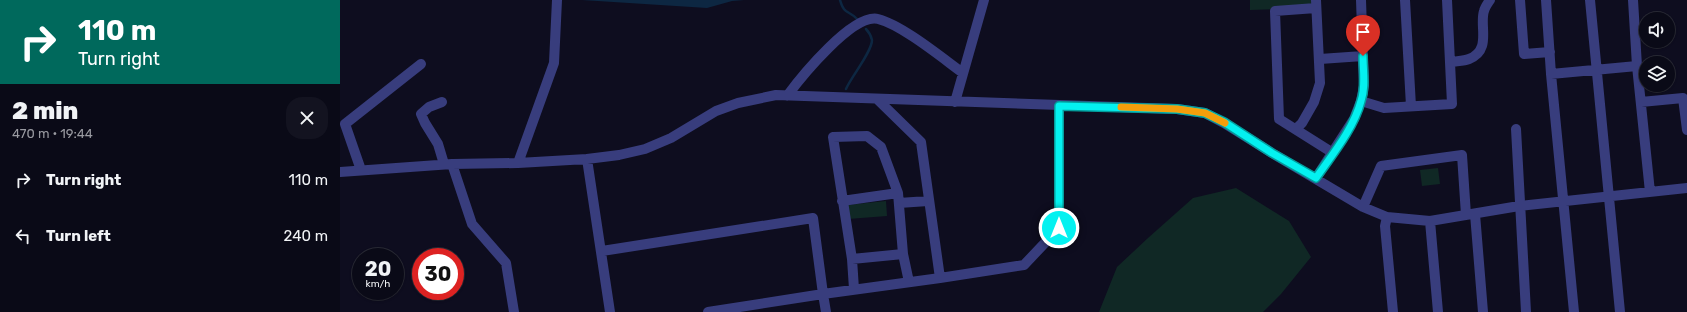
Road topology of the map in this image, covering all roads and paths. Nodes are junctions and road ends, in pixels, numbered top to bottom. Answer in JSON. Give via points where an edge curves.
{"nodes":[{"id":1,"x":984,"y":0,"type":"edge"},
{"id":2,"x":1361,"y":0,"type":"edge"},
{"id":3,"x":1405,"y":0,"type":"edge"},
{"id":4,"x":1447,"y":0,"type":"edge"},
{"id":5,"x":1490,"y":0,"type":"edge"},
{"id":6,"x":1520,"y":0,"type":"edge"},
{"id":7,"x":1546,"y":0,"type":"edge"},
{"id":8,"x":1590,"y":0,"type":"edge"},
{"id":9,"x":1633,"y":0,"type":"edge"},
{"id":10,"x":557,"y":1,"type":"edge"},
{"id":11,"x":1316,"y":4,"type":"edge"},
{"id":12,"x":1550,"y":52,"type":"junction"},
{"id":13,"x":1363,"y":56,"type":"junction"},
{"id":14,"x":1320,"y":59,"type":"junction"},
{"id":15,"x":1451,"y":62,"type":"junction"},
{"id":16,"x":421,"y":64,"type":"dead end"},
{"id":17,"x":1637,"y":66,"type":"junction"},
{"id":18,"x":1597,"y":70,"type":"junction"},
{"id":19,"x":963,"y":72,"type":"junction"},
{"id":20,"x":1551,"y":74,"type":"junction"},
{"id":21,"x":787,"y":96,"type":"junction"},
{"id":22,"x":877,"y":99,"type":"junction"},
{"id":23,"x":1361,"y":101,"type":"junction"},
{"id":24,"x":442,"y":102,"type":"dead end"},
{"id":25,"x":955,"y":102,"type":"junction"},
{"id":26,"x":1641,"y":102,"type":"junction"},
{"id":27,"x":1059,"y":106,"type":"junction"},
{"id":28,"x":1411,"y":106,"type":"junction"},
{"id":29,"x":1296,"y":129,"type":"junction"},
{"id":30,"x":1516,"y":129,"type":"dead end"},
{"id":31,"x":1687,"y":130,"type":"edge"},
{"id":32,"x":1333,"y":153,"type":"junction"},
{"id":33,"x":587,"y":159,"type":"junction"},
{"id":34,"x":518,"y":163,"type":"junction"},
{"id":35,"x":448,"y":164,"type":"junction"},
{"id":36,"x":361,"y":170,"type":"junction"},
{"id":37,"x":340,"y":172,"type":"edge"},
{"id":38,"x":1316,"y":178,"type":"junction"},
{"id":39,"x":1687,"y":188,"type":"edge"},
{"id":40,"x":1650,"y":192,"type":"junction"},
{"id":41,"x":1610,"y":197,"type":"junction"},
{"id":42,"x":898,"y":198,"type":"junction"},
{"id":43,"x":842,"y":201,"type":"junction"},
{"id":44,"x":928,"y":201,"type":"junction"},
{"id":45,"x":1564,"y":201,"type":"junction"},
{"id":46,"x":1519,"y":206,"type":"junction"},
{"id":47,"x":1363,"y":207,"type":"junction"},
{"id":48,"x":1470,"y":214,"type":"junction"},
{"id":49,"x":1387,"y":217,"type":"junction"},
{"id":50,"x":1430,"y":221,"type":"junction"},
{"id":51,"x":602,"y":251,"type":"junction"},
{"id":52,"x":904,"y":254,"type":"junction"},
{"id":53,"x":852,"y":259,"type":"junction"},
{"id":54,"x":940,"y":278,"type":"junction"},
{"id":55,"x":908,"y":282,"type":"junction"},
{"id":56,"x":854,"y":289,"type":"junction"},
{"id":57,"x":823,"y":294,"type":"junction"},
{"id":58,"x":514,"y":312,"type":"edge"},
{"id":59,"x":610,"y":312,"type":"edge"},
{"id":60,"x":708,"y":312,"type":"edge"},
{"id":61,"x":826,"y":312,"type":"edge"},
{"id":62,"x":1393,"y":312,"type":"edge"},
{"id":63,"x":1438,"y":312,"type":"edge"},
{"id":64,"x":1483,"y":312,"type":"edge"},
{"id":65,"x":1526,"y":312,"type":"edge"},
{"id":66,"x":1574,"y":312,"type":"edge"},
{"id":67,"x":1620,"y":312,"type":"edge"}],
"edges":[{"from":1,"to":19,"type":"street"},
{"from":2,"to":13,"type":"street"},
{"from":3,"to":28,"type":"street"},
{"from":4,"to":15,"type":"street"},
{"from":5,"to":15,"type":"street","via":[[1484,12],[1484,41],[1481,49],[1469,59]]},
{"from":6,"to":12,"type":"street","via":[[1524,54]]},
{"from":7,"to":12,"type":"street"},
{"from":8,"to":18,"type":"street"},
{"from":9,"to":17,"type":"street"},
{"from":10,"to":34,"type":"street","via":[[554,63]]},
{"from":11,"to":14,"type":"street"},
{"from":11,"to":29,"type":"street","via":[[1275,12],[1279,118]]},
{"from":12,"to":20,"type":"street"},
{"from":13,"to":14,"type":"street"},
{"from":13,"to":23,"type":"street","via":[[1364,86]]},
{"from":14,"to":29,"type":"street","via":[[1320,83],[1314,102]]},
{"from":15,"to":28,"type":"street","via":[[1452,104]]},
{"from":16,"to":36,"type":"street","via":[[345,124]]},
{"from":17,"to":18,"type":"street"},
{"from":17,"to":26,"type":"street"},
{"from":18,"to":20,"type":"street"},
{"from":18,"to":41,"type":"street"},
{"from":19,"to":21,"type":"street","via":[[898,28],[877,19],[867,18],[844,33],[799,79]]},
{"from":19,"to":25,"type":"street"},
{"from":20,"to":45,"type":"street"},
{"from":21,"to":22,"type":"street"},
{"from":21,"to":33,"type":"street","via":[[738,103],[716,111],[671,138],[645,149]]},
{"from":22,"to":25,"type":"street"},
{"from":22,"to":44,"type":"street","via":[[921,142]]},
{"from":23,"to":28,"type":"street","via":[[1384,108]]},
{"from":23,"to":32,"type":"street","via":[[1354,119]]},
{"from":24,"to":35,"type":"street","via":[[421,114]]},
{"from":25,"to":27,"type":"street"},
{"from":26,"to":31,"type":"street","via":[[1683,98]]},
{"from":26,"to":40,"type":"street"},
{"from":27,"to":38,"type":"street","via":[[1177,109],[1205,113]]},
{"from":27,"to":54,"type":"street","via":[[1059,228],[1024,265]]},
{"from":29,"to":32,"type":"street"},
{"from":30,"to":46,"type":"street"},
{"from":32,"to":38,"type":"street"},
{"from":33,"to":34,"type":"street"},
{"from":33,"to":51,"type":"street"},
{"from":34,"to":35,"type":"street"},
{"from":35,"to":36,"type":"street"},
{"from":35,"to":58,"type":"street","via":[[472,224],[506,263]]},
{"from":36,"to":37,"type":"street"},
{"from":38,"to":47,"type":"street"},
{"from":39,"to":40,"type":"street"},
{"from":40,"to":41,"type":"street"},
{"from":41,"to":45,"type":"street"},
{"from":41,"to":67,"type":"street"},
{"from":42,"to":43,"type":"street"},
{"from":42,"to":43,"type":"street","via":[[881,147],[867,136],[833,137]]},
{"from":42,"to":44,"type":"street"},
{"from":42,"to":52,"type":"street"},
{"from":43,"to":53,"type":"street"},
{"from":44,"to":54,"type":"street"},
{"from":45,"to":46,"type":"street"},
{"from":45,"to":66,"type":"street"},
{"from":46,"to":48,"type":"street"},
{"from":46,"to":65,"type":"street"},
{"from":47,"to":48,"type":"street","via":[[1381,166],[1462,156]]},
{"from":47,"to":49,"type":"street"},
{"from":48,"to":50,"type":"street"},
{"from":48,"to":64,"type":"street"},
{"from":49,"to":50,"type":"street"},
{"from":49,"to":62,"type":"street","via":[[1385,226]]},
{"from":50,"to":63,"type":"street"},
{"from":51,"to":57,"type":"street","via":[[813,218]]},
{"from":51,"to":59,"type":"street"},
{"from":52,"to":53,"type":"street"},
{"from":52,"to":55,"type":"street"},
{"from":53,"to":56,"type":"street"},
{"from":54,"to":55,"type":"street"},
{"from":55,"to":56,"type":"street"},
{"from":56,"to":57,"type":"street"},
{"from":57,"to":60,"type":"street"},
{"from":57,"to":61,"type":"street"}]}
